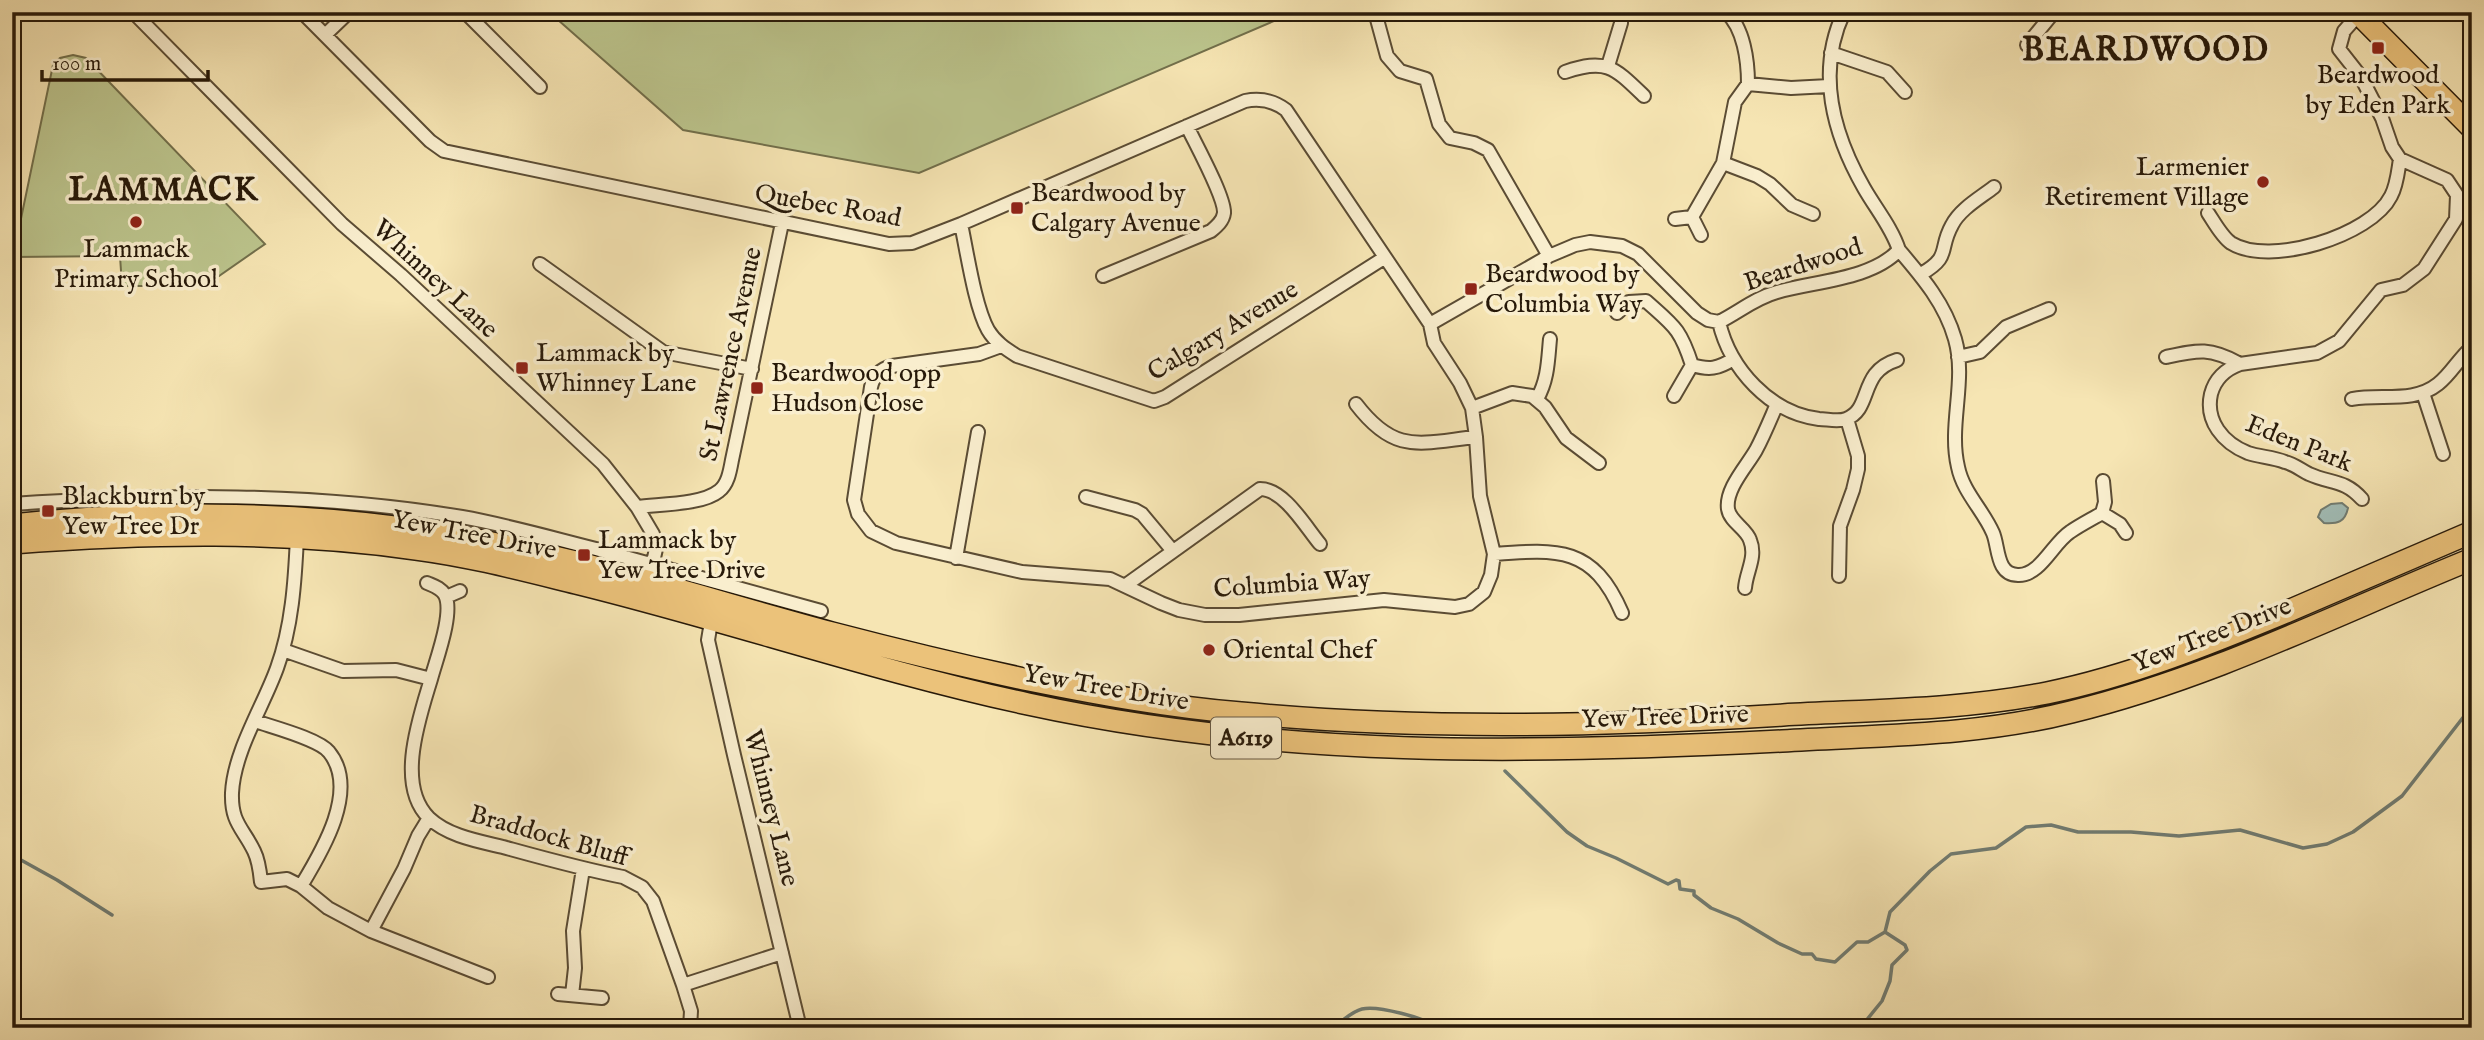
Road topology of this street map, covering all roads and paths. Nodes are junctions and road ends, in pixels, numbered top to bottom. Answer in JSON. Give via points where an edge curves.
{"nodes":[{"id":1,"x":133,"y":12,"type":"edge"},
{"id":2,"x":302,"y":12,"type":"edge"},
{"id":3,"x":349,"y":12,"type":"edge"},
{"id":4,"x":465,"y":12,"type":"edge"},
{"id":5,"x":1374,"y":12,"type":"edge"},
{"id":6,"x":1621,"y":12,"type":"edge"},
{"id":7,"x":1726,"y":12,"type":"edge"},
{"id":8,"x":1844,"y":12,"type":"edge"},
{"id":9,"x":2054,"y":12,"type":"edge"},
{"id":10,"x":2358,"y":13,"type":"edge"},
{"id":11,"x":325,"y":35,"type":"junction"},
{"id":12,"x":2027,"y":45,"type":"dead end"},
{"id":13,"x":1831,"y":53,"type":"junction"},
{"id":14,"x":1608,"y":66,"type":"junction"},
{"id":15,"x":1565,"y":72,"type":"dead end"},
{"id":16,"x":1748,"y":84,"type":"junction"},
{"id":17,"x":1829,"y":86,"type":"junction"},
{"id":18,"x":540,"y":87,"type":"dead end"},
{"id":19,"x":1905,"y":92,"type":"dead end"},
{"id":20,"x":1644,"y":96,"type":"dead end"},
{"id":21,"x":2468,"y":117,"type":"edge"},
{"id":22,"x":1187,"y":126,"type":"junction"},
{"id":23,"x":2400,"y":159,"type":"junction"},
{"id":24,"x":1723,"y":163,"type":"junction"},
{"id":25,"x":1994,"y":187,"type":"dead end"},
{"id":26,"x":2208,"y":213,"type":"dead end"},
{"id":27,"x":1813,"y":214,"type":"dead end"},
{"id":28,"x":1692,"y":217,"type":"junction"},
{"id":29,"x":1675,"y":219,"type":"dead end"},
{"id":30,"x":782,"y":223,"type":"junction"},
{"id":31,"x":961,"y":224,"type":"junction"},
{"id":32,"x":1701,"y":234,"type":"dead end"},
{"id":33,"x":1899,"y":250,"type":"junction"},
{"id":34,"x":1549,"y":256,"type":"junction"},
{"id":35,"x":1384,"y":258,"type":"junction"},
{"id":36,"x":540,"y":264,"type":"dead end"},
{"id":37,"x":1921,"y":274,"type":"junction"},
{"id":38,"x":1103,"y":276,"type":"dead end"},
{"id":39,"x":2049,"y":309,"type":"dead end"},
{"id":40,"x":1617,"y":313,"type":"dead end"},
{"id":41,"x":1719,"y":322,"type":"junction"},
{"id":42,"x":1430,"y":324,"type":"junction"},
{"id":43,"x":1550,"y":339,"type":"dead end"},
{"id":44,"x":1001,"y":346,"type":"junction"},
{"id":45,"x":2472,"y":347,"type":"edge"},
{"id":46,"x":2165,"y":356,"type":"dead end"},
{"id":47,"x":1958,"y":357,"type":"junction"},
{"id":48,"x":1733,"y":359,"type":"junction"},
{"id":49,"x":1897,"y":360,"type":"dead end"},
{"id":50,"x":2240,"y":364,"type":"junction"},
{"id":51,"x":1692,"y":365,"type":"junction"},
{"id":52,"x":752,"y":369,"type":"junction"},
{"id":53,"x":2423,"y":393,"type":"junction"},
{"id":54,"x":1674,"y":396,"type":"dead end"},
{"id":55,"x":1537,"y":399,"type":"junction"},
{"id":56,"x":2352,"y":399,"type":"dead end"},
{"id":57,"x":1356,"y":404,"type":"dead end"},
{"id":58,"x":1777,"y":404,"type":"junction"},
{"id":59,"x":1472,"y":408,"type":"junction"},
{"id":60,"x":1847,"y":419,"type":"junction"},
{"id":61,"x":978,"y":432,"type":"dead end"},
{"id":62,"x":1476,"y":437,"type":"junction"},
{"id":63,"x":2443,"y":454,"type":"dead end"},
{"id":64,"x":1599,"y":463,"type":"dead end"},
{"id":65,"x":2103,"y":481,"type":"dead end"},
{"id":66,"x":1086,"y":497,"type":"dead end"},
{"id":67,"x":2362,"y":499,"type":"dead end"},
{"id":68,"x":12,"y":504,"type":"edge"},
{"id":69,"x":637,"y":507,"type":"junction"},
{"id":70,"x":2102,"y":513,"type":"junction"},
{"id":71,"x":12,"y":525,"type":"edge"},
{"id":72,"x":298,"y":528,"type":"junction"},
{"id":73,"x":2472,"y":532,"type":"edge"},
{"id":74,"x":2126,"y":533,"type":"dead end"},
{"id":75,"x":12,"y":543,"type":"edge"},
{"id":76,"x":1320,"y":544,"type":"dead end"},
{"id":77,"x":1172,"y":550,"type":"junction"},
{"id":78,"x":1494,"y":554,"type":"junction"},
{"id":79,"x":956,"y":558,"type":"junction"},
{"id":80,"x":2472,"y":559,"type":"edge"},
{"id":81,"x":1839,"y":576,"type":"dead end"},
{"id":82,"x":648,"y":582,"type":"junction"},
{"id":83,"x":427,"y":583,"type":"dead end"},
{"id":84,"x":1125,"y":584,"type":"junction"},
{"id":85,"x":1745,"y":588,"type":"dead end"},
{"id":86,"x":460,"y":591,"type":"dead end"},
{"id":87,"x":446,"y":597,"type":"junction"},
{"id":88,"x":714,"y":609,"type":"junction"},
{"id":89,"x":821,"y":611,"type":"dead end"},
{"id":90,"x":1622,"y":613,"type":"dead end"},
{"id":91,"x":283,"y":650,"type":"junction"},
{"id":92,"x":431,"y":679,"type":"junction"},
{"id":93,"x":1132,"y":699,"type":"junction"},
{"id":94,"x":2007,"y":699,"type":"junction"},
{"id":95,"x":255,"y":721,"type":"junction"},
{"id":96,"x":1129,"y":723,"type":"junction"},
{"id":97,"x":1392,"y":723,"type":"junction"},
{"id":98,"x":2010,"y":725,"type":"junction"},
{"id":99,"x":1391,"y":747,"type":"junction"},
{"id":100,"x":429,"y":818,"type":"junction"},
{"id":101,"x":583,"y":869,"type":"junction"},
{"id":102,"x":301,"y":886,"type":"junction"},
{"id":103,"x":371,"y":931,"type":"junction"},
{"id":104,"x":782,"y":953,"type":"junction"},
{"id":105,"x":488,"y":977,"type":"dead end"},
{"id":106,"x":683,"y":985,"type":"junction"},
{"id":107,"x":558,"y":994,"type":"dead end"},
{"id":108,"x":572,"y":995,"type":"junction"},
{"id":109,"x":602,"y":998,"type":"dead end"},
{"id":110,"x":690,"y":1028,"type":"edge"},
{"id":111,"x":800,"y":1028,"type":"edge"}],
"edges":[{"from":1,"to":69,"type":"street","name":"Whinney Lane","via":[[342,224],[584,445]]},
{"from":2,"to":11,"type":"street","name":"Quebec Road"},
{"from":3,"to":11,"type":"street"},
{"from":4,"to":18,"type":"street"},
{"from":5,"to":34,"type":"street","via":[[1387,56],[1400,71],[1426,79],[1439,124],[1450,138],[1488,150]]},
{"from":6,"to":14,"type":"street"},
{"from":7,"to":16,"type":"street","via":[[1741,37]]},
{"from":8,"to":13,"type":"street","name":"Beardwood"},
{"from":9,"to":12,"type":"street"},
{"from":10,"to":21,"type":"highway"},
{"from":10,"to":23,"type":"street","via":[[2344,31],[2339,49],[2361,77]]},
{"from":11,"to":30,"type":"street","name":"Quebec Road","via":[[444,151]]},
{"from":13,"to":17,"type":"street","name":"Beardwood"},
{"from":13,"to":19,"type":"street","via":[[1887,72]]},
{"from":14,"to":15,"type":"street","via":[[1597,64]]},
{"from":14,"to":20,"type":"street"},
{"from":16,"to":17,"type":"street"},
{"from":16,"to":24,"type":"street","via":[[1735,102]]},
{"from":17,"to":33,"type":"street","name":"Beardwood","via":[[1837,127],[1856,173]]},
{"from":22,"to":31,"type":"street","name":"Quebec Road"},
{"from":22,"to":35,"type":"street","name":"Quebec Road","via":[[1245,101],[1278,104]]},
{"from":22,"to":38,"type":"street","via":[[1220,197],[1224,210],[1219,224]]},
{"from":23,"to":26,"type":"street","via":[[2391,196],[2381,210],[2351,231],[2315,243],[2256,252],[2230,242]]},
{"from":23,"to":50,"type":"street","via":[[2447,180],[2458,195],[2456,219],[2424,269],[2403,285],[2381,290],[2339,341],[2317,354]]},
{"from":24,"to":27,"type":"street","via":[[1757,176],[1791,205]]},
{"from":24,"to":28,"type":"street"},
{"from":25,"to":37,"type":"street","via":[[1961,213],[1951,225],[1944,253]]},
{"from":28,"to":29,"type":"street"},
{"from":28,"to":32,"type":"street"},
{"from":30,"to":31,"type":"street","name":"Quebec Road","via":[[889,244],[912,243]]},
{"from":30,"to":52,"type":"street","name":"St Lawrence Avenue"},
{"from":31,"to":44,"type":"street","via":[[982,312],[988,330]]},
{"from":33,"to":37,"type":"street"},
{"from":33,"to":41,"type":"street","name":"Beardwood","via":[[1890,259],[1838,279],[1754,300]]},
{"from":34,"to":41,"type":"street","name":"Beardwood","via":[[1590,242],[1622,246],[1638,254],[1697,313]]},
{"from":34,"to":42,"type":"street","name":"Beardwood"},
{"from":35,"to":42,"type":"street","name":"Quebec Road"},
{"from":35,"to":44,"type":"street","name":"Calgary Avenue","via":[[1154,401],[1028,360]]},
{"from":36,"to":52,"type":"street","via":[[663,352]]},
{"from":37,"to":47,"type":"street","via":[[1949,322]]},
{"from":39,"to":47,"type":"street","via":[[2006,327],[1980,352]]},
{"from":40,"to":51,"type":"street","via":[[1629,302],[1646,301],[1676,327]]},
{"from":41,"to":48,"type":"street"},
{"from":42,"to":59,"type":"street","name":"Columbia Way","via":[[1434,343]]},
{"from":43,"to":55,"type":"street","via":[[1547,374]]},
{"from":44,"to":79,"type":"street","name":"Columbia Way","via":[[979,354],[886,367],[871,387],[854,492],[858,513],[871,531],[885,539]]},
{"from":45,"to":53,"type":"street","via":[[2437,385]]},
{"from":46,"to":50,"type":"street","via":[[2210,350]]},
{"from":47,"to":70,"type":"street","via":[[1958,468],[1993,533],[2004,568],[2020,576],[2033,570],[2070,531]]},
{"from":48,"to":51,"type":"street","via":[[1721,367]]},
{"from":48,"to":58,"type":"street"},
{"from":49,"to":60,"type":"street","via":[[1874,374],[1858,410]]},
{"from":50,"to":67,"type":"street","name":"Eden Park","via":[[2221,376],[2212,390],[2213,424],[2225,438],[2249,453],[2339,481]]},
{"from":51,"to":54,"type":"street"},
{"from":52,"to":69,"type":"street","name":"St Lawrence Avenue","via":[[724,486],[709,497]]},
{"from":53,"to":56,"type":"street"},
{"from":53,"to":63,"type":"street"},
{"from":55,"to":59,"type":"street","via":[[1512,393]]},
{"from":55,"to":64,"type":"street","via":[[1566,438]]},
{"from":57,"to":62,"type":"street","via":[[1384,434],[1399,441],[1413,444]]},
{"from":58,"to":60,"type":"street","via":[[1814,418]]},
{"from":58,"to":85,"type":"street","via":[[1729,498],[1732,519],[1750,540],[1753,558]]},
{"from":59,"to":62,"type":"street","name":"Columbia Way"},
{"from":60,"to":81,"type":"street","via":[[1858,469],[1840,526]]},
{"from":61,"to":79,"type":"street"},
{"from":62,"to":78,"type":"street","name":"Columbia Way","via":[[1480,496]]},
{"from":65,"to":70,"type":"street"},
{"from":66,"to":77,"type":"street","via":[[1142,514]]},
{"from":68,"to":82,"type":"street","via":[[97,498],[269,497],[344,502],[465,517]]},
{"from":69,"to":82,"type":"street","name":"Whinney Lane","via":[[656,549]]},
{"from":70,"to":74,"type":"street"},
{"from":71,"to":72,"type":"highway","name":"Yew Tree Drive","number":"A6119","via":[[173,517]]},
{"from":72,"to":75,"type":"highway","name":"Yew Tree Drive","number":"A6119"},
{"from":72,"to":82,"type":"highway","name":"Yew Tree Drive","number":"A6119","via":[[346,521],[420,530],[507,546]]},
{"from":72,"to":91,"type":"street"},
{"from":73,"to":94,"type":"highway","name":"Yew Tree Drive","number":"A6119","via":[[2165,660],[2049,693]]},
{"from":76,"to":77,"type":"street","via":[[1280,495],[1260,489]]},
{"from":77,"to":84,"type":"street"},
{"from":78,"to":84,"type":"street","name":"Columbia Way","via":[[1484,592],[1469,604],[1455,607],[1384,600],[1205,615],[1170,607]]},
{"from":78,"to":90,"type":"street","via":[[1548,550],[1577,559],[1611,589]]},
{"from":79,"to":84,"type":"street","name":"Columbia Way","via":[[1022,572]]},
{"from":80,"to":98,"type":"highway","name":"Yew Tree Drive","number":"A6119","via":[[2193,676],[2101,705]]},
{"from":82,"to":88,"type":"highway","name":"Yew Tree Drive","number":"A6119"},
{"from":82,"to":89,"type":"street"},
{"from":83,"to":87,"type":"street"},
{"from":86,"to":87,"type":"street"},
{"from":87,"to":92,"type":"street","name":"Braddock Bluff","via":[[446,621]]},
{"from":88,"to":93,"type":"highway","name":"Yew Tree Drive","number":"A6119"},
{"from":88,"to":96,"type":"highway","name":"Yew Tree Drive","number":"A6119","via":[[812,648],[1022,703]]},
{"from":88,"to":104,"type":"street","name":"Whinney Lane","via":[[709,640]]},
{"from":91,"to":92,"type":"street","via":[[343,671],[397,670]]},
{"from":91,"to":95,"type":"street"},
{"from":92,"to":100,"type":"street","name":"Braddock Bluff","via":[[412,763],[417,796]]},
{"from":93,"to":96,"type":"highway"},
{"from":93,"to":97,"type":"highway","name":"Yew Tree Drive","number":"A6119","via":[[1237,713]]},
{"from":94,"to":97,"type":"highway","name":"Yew Tree Drive","number":"A6119","via":[[1714,719]]},
{"from":94,"to":98,"type":"highway"},
{"from":95,"to":102,"type":"street","via":[[235,773],[232,797],[236,819],[254,850],[261,882],[287,879]]},
{"from":95,"to":102,"type":"street","via":[[319,743],[330,752],[339,773],[340,800],[328,838]]},
{"from":96,"to":99,"type":"highway","name":"Yew Tree Drive","number":"A6119","via":[[1230,737]]},
{"from":97,"to":99,"type":"highway"},
{"from":98,"to":99,"type":"highway","name":"Yew Tree Drive","number":"A6119","via":[[1706,745]]},
{"from":100,"to":101,"type":"street","name":"Braddock Bluff","via":[[463,836]]},
{"from":100,"to":103,"type":"street"},
{"from":101,"to":106,"type":"street","name":"Braddock Bluff","via":[[622,877],[642,887],[653,901]]},
{"from":101,"to":108,"type":"street","via":[[573,931]]},
{"from":102,"to":103,"type":"street","via":[[319,903]]},
{"from":103,"to":105,"type":"street"},
{"from":104,"to":106,"type":"street"},
{"from":104,"to":111,"type":"street","name":"Whinney Lane"},
{"from":106,"to":110,"type":"street","via":[[691,1011]]},
{"from":107,"to":108,"type":"street"},
{"from":108,"to":109,"type":"street"}]}
